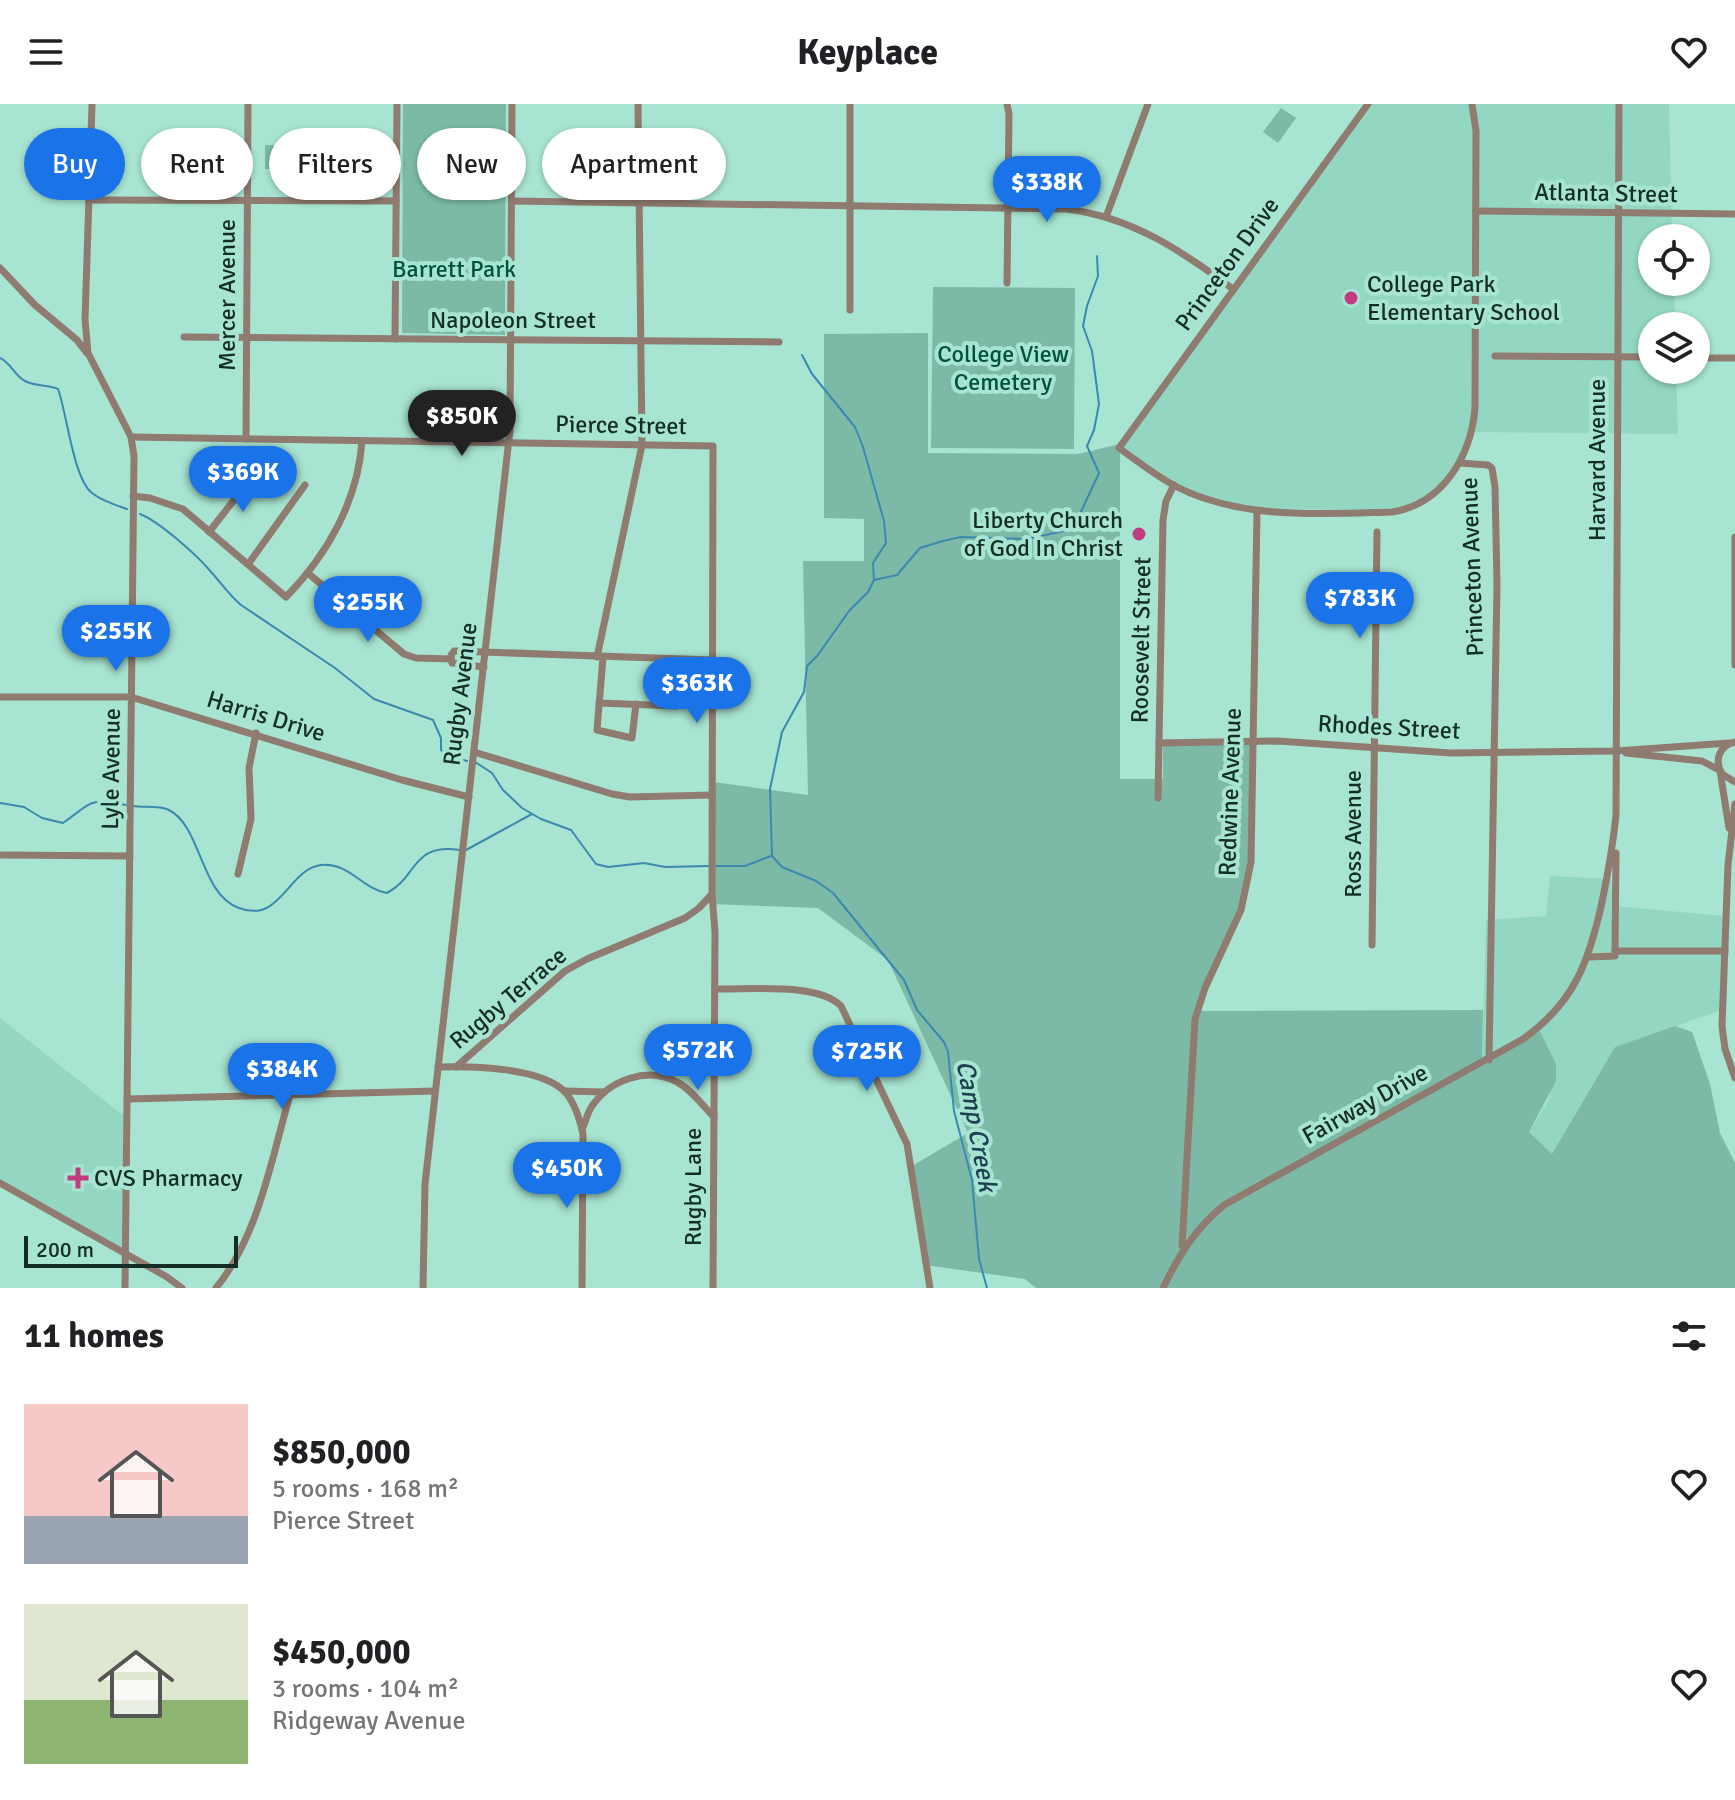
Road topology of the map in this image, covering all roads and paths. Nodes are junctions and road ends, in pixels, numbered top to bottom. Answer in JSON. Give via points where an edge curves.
{"nodes":[{"id":1,"x":92,"y":104,"type":"edge"},
{"id":2,"x":248,"y":104,"type":"edge"},
{"id":3,"x":397,"y":104,"type":"edge"},
{"id":4,"x":512,"y":104,"type":"edge"},
{"id":5,"x":638,"y":104,"type":"edge"},
{"id":6,"x":850,"y":104,"type":"edge"},
{"id":7,"x":1007,"y":104,"type":"edge"},
{"id":8,"x":1148,"y":104,"type":"edge"},
{"id":9,"x":1368,"y":104,"type":"edge"},
{"id":10,"x":1472,"y":104,"type":"edge"},
{"id":11,"x":1619,"y":104,"type":"edge"},
{"id":12,"x":91,"y":128,"type":"edge"},
{"id":13,"x":248,"y":128,"type":"edge"},
{"id":14,"x":89,"y":200,"type":"edge"},
{"id":15,"x":248,"y":200,"type":"joint"},
{"id":16,"x":396,"y":201,"type":"junction"},
{"id":17,"x":512,"y":201,"type":"junction"},
{"id":18,"x":639,"y":203,"type":"junction"},
{"id":19,"x":850,"y":206,"type":"junction"},
{"id":20,"x":1008,"y":207,"type":"junction"},
{"id":21,"x":1476,"y":211,"type":"junction"},
{"id":22,"x":1619,"y":213,"type":"junction"},
{"id":23,"x":1735,"y":214,"type":"edge"},
{"id":24,"x":1106,"y":217,"type":"junction"},
{"id":25,"x":0,"y":268,"type":"edge"},
{"id":26,"x":1007,"y":283,"type":"dead end"},
{"id":27,"x":1233,"y":289,"type":"junction"},
{"id":28,"x":850,"y":310,"type":"dead end"},
{"id":29,"x":184,"y":337,"type":"dead end"},
{"id":30,"x":247,"y":338,"type":"junction"},
{"id":31,"x":395,"y":339,"type":"junction"},
{"id":32,"x":511,"y":340,"type":"junction"},
{"id":33,"x":640,"y":341,"type":"junction"},
{"id":34,"x":779,"y":342,"type":"dead end"},
{"id":35,"x":88,"y":353,"type":"junction"},
{"id":36,"x":1495,"y":356,"type":"dead end"},
{"id":37,"x":1618,"y":357,"type":"junction"},
{"id":38,"x":1638,"y":357,"type":"edge"},
{"id":39,"x":1710,"y":358,"type":"edge"},
{"id":40,"x":1735,"y":358,"type":"edge"},
{"id":41,"x":131,"y":437,"type":"junction"},
{"id":42,"x":246,"y":439,"type":"junction"},
{"id":43,"x":362,"y":441,"type":"junction"},
{"id":44,"x":509,"y":443,"type":"junction"},
{"id":45,"x":642,"y":445,"type":"junction"},
{"id":46,"x":1460,"y":463,"type":"junction"},
{"id":47,"x":252,"y":477,"type":"dead end"},
{"id":48,"x":305,"y":485,"type":"dead end"},
{"id":49,"x":1174,"y":485,"type":"junction"},
{"id":50,"x":133,"y":496,"type":"junction"},
{"id":51,"x":1257,"y":511,"type":"junction"},
{"id":52,"x":1378,"y":512,"type":"junction"},
{"id":53,"x":209,"y":532,"type":"junction"},
{"id":54,"x":1735,"y":537,"type":"edge"},
{"id":55,"x":713,"y":556,"type":"joint"},
{"id":56,"x":249,"y":563,"type":"junction"},
{"id":57,"x":309,"y":574,"type":"junction"},
{"id":58,"x":485,"y":653,"type":"junction"},
{"id":59,"x":600,"y":657,"type":"junction"},
{"id":60,"x":451,"y":659,"type":"junction"},
{"id":61,"x":713,"y":660,"type":"junction"},
{"id":62,"x":1735,"y":665,"type":"edge"},
{"id":63,"x":484,"y":667,"type":"junction"},
{"id":64,"x":699,"y":681,"type":"dead end"},
{"id":65,"x":0,"y":697,"type":"edge"},
{"id":66,"x":131,"y":697,"type":"junction"},
{"id":67,"x":599,"y":703,"type":"junction"},
{"id":68,"x":636,"y":704,"type":"junction"},
{"id":69,"x":256,"y":733,"type":"junction"},
{"id":70,"x":1254,"y":741,"type":"junction"},
{"id":71,"x":1733,"y":741,"type":"edge"},
{"id":72,"x":1159,"y":743,"type":"junction"},
{"id":73,"x":1374,"y":747,"type":"junction"},
{"id":74,"x":1616,"y":751,"type":"junction"},
{"id":75,"x":474,"y":752,"type":"junction"},
{"id":76,"x":1495,"y":752,"type":"junction"},
{"id":77,"x":1719,"y":770,"type":"junction"},
{"id":78,"x":1735,"y":782,"type":"edge"},
{"id":79,"x":712,"y":795,"type":"junction"},
{"id":80,"x":469,"y":797,"type":"junction"},
{"id":81,"x":1158,"y":798,"type":"dead end"},
{"id":82,"x":1735,"y":804,"type":"edge"},
{"id":83,"x":1616,"y":815,"type":"junction"},
{"id":84,"x":1729,"y":851,"type":"junction"},
{"id":85,"x":0,"y":855,"type":"edge"},
{"id":86,"x":130,"y":856,"type":"junction"},
{"id":87,"x":238,"y":874,"type":"dead end"},
{"id":88,"x":712,"y":894,"type":"junction"},
{"id":89,"x":1372,"y":945,"type":"dead end"},
{"id":90,"x":1615,"y":951,"type":"junction"},
{"id":91,"x":1725,"y":951,"type":"junction"},
{"id":92,"x":1589,"y":957,"type":"junction"},
{"id":93,"x":715,"y":989,"type":"junction"},
{"id":94,"x":1489,"y":1060,"type":"junction"},
{"id":95,"x":438,"y":1067,"type":"junction"},
{"id":96,"x":456,"y":1067,"type":"junction"},
{"id":97,"x":1735,"y":1078,"type":"edge"},
{"id":98,"x":435,"y":1091,"type":"junction"},
{"id":99,"x":564,"y":1091,"type":"junction"},
{"id":100,"x":604,"y":1092,"type":"junction"},
{"id":101,"x":290,"y":1095,"type":"junction"},
{"id":102,"x":127,"y":1099,"type":"junction"},
{"id":103,"x":714,"y":1117,"type":"junction"},
{"id":104,"x":582,"y":1129,"type":"junction"},
{"id":105,"x":0,"y":1183,"type":"edge"},
{"id":106,"x":125,"y":1254,"type":"junction"},
{"id":107,"x":1178,"y":1256,"type":"junction"},
{"id":108,"x":125,"y":1288,"type":"edge"},
{"id":109,"x":182,"y":1288,"type":"edge"},
{"id":110,"x":216,"y":1288,"type":"edge"},
{"id":111,"x":423,"y":1288,"type":"edge"},
{"id":112,"x":582,"y":1288,"type":"edge"},
{"id":113,"x":713,"y":1288,"type":"edge"},
{"id":114,"x":930,"y":1288,"type":"edge"},
{"id":115,"x":1163,"y":1288,"type":"edge"}],
"edges":[{"from":1,"to":12,"type":"street","name":"Lyle Avenue"},
{"from":2,"to":13,"type":"street","name":"Mercer Avenue"},
{"from":3,"to":16,"type":"street"},
{"from":4,"to":17,"type":"street","name":"Rugby Avenue"},
{"from":5,"to":18,"type":"street"},
{"from":6,"to":19,"type":"street"},
{"from":7,"to":20,"type":"street"},
{"from":8,"to":24,"type":"street"},
{"from":9,"to":27,"type":"street","name":"Princeton Drive"},
{"from":10,"to":21,"type":"street","name":"Princeton Avenue"},
{"from":11,"to":22,"type":"street","name":"Harvard Avenue"},
{"from":14,"to":35,"type":"street","name":"Lyle Avenue"},
{"from":15,"to":16,"type":"street"},
{"from":15,"to":30,"type":"street","name":"Mercer Avenue"},
{"from":16,"to":31,"type":"street"},
{"from":17,"to":18,"type":"street"},
{"from":17,"to":32,"type":"street","name":"Rugby Avenue"},
{"from":18,"to":19,"type":"street"},
{"from":18,"to":33,"type":"street"},
{"from":19,"to":20,"type":"street"},
{"from":19,"to":28,"type":"street"},
{"from":20,"to":24,"type":"street"},
{"from":20,"to":26,"type":"street"},
{"from":21,"to":22,"type":"street","name":"Atlanta Street"},
{"from":21,"to":46,"type":"street","name":"Princeton Avenue","via":[[1475,408]]},
{"from":22,"to":23,"type":"street","name":"Atlanta Street"},
{"from":22,"to":37,"type":"street","name":"Harvard Avenue"},
{"from":24,"to":27,"type":"street","via":[[1166,242]]},
{"from":25,"to":35,"type":"street"},
{"from":27,"to":49,"type":"street","name":"Princeton Drive","via":[[1119,448]]},
{"from":29,"to":30,"type":"street","name":"Napoleon Street"},
{"from":30,"to":31,"type":"street","name":"Napoleon Street"},
{"from":30,"to":42,"type":"street","name":"Mercer Avenue"},
{"from":31,"to":32,"type":"street","name":"Napoleon Street"},
{"from":32,"to":33,"type":"street","name":"Napoleon Street"},
{"from":32,"to":44,"type":"street","name":"Rugby Avenue"},
{"from":33,"to":34,"type":"street","name":"Napoleon Street"},
{"from":33,"to":45,"type":"street"},
{"from":35,"to":41,"type":"street","name":"Lyle Avenue"},
{"from":36,"to":37,"type":"street"},
{"from":37,"to":38,"type":"street"},
{"from":37,"to":74,"type":"street","name":"Harvard Avenue"},
{"from":39,"to":40,"type":"street"},
{"from":41,"to":42,"type":"street","name":"Pierce Street"},
{"from":41,"to":50,"type":"street","name":"Lyle Avenue"},
{"from":42,"to":43,"type":"street","name":"Pierce Street"},
{"from":43,"to":44,"type":"street","name":"Pierce Street"},
{"from":43,"to":57,"type":"street","via":[[348,506]]},
{"from":44,"to":45,"type":"street","name":"Pierce Street"},
{"from":44,"to":58,"type":"street","name":"Rugby Avenue"},
{"from":45,"to":55,"type":"street","name":"Pierce Street","via":[[713,446]]},
{"from":45,"to":59,"type":"street"},
{"from":46,"to":52,"type":"street","via":[[1426,500],[1404,510]]},
{"from":46,"to":76,"type":"street","name":"Princeton Avenue","via":[[1483,463],[1493,473]]},
{"from":47,"to":53,"type":"street"},
{"from":48,"to":56,"type":"street"},
{"from":49,"to":51,"type":"street"},
{"from":49,"to":72,"type":"street","name":"Roosevelt Street","via":[[1163,520]]},
{"from":50,"to":53,"type":"street","via":[[183,509]]},
{"from":50,"to":66,"type":"street","name":"Lyle Avenue"},
{"from":51,"to":52,"type":"street"},
{"from":51,"to":70,"type":"street","name":"Redwine Avenue"},
{"from":52,"to":73,"type":"street","name":"Ross Avenue"},
{"from":53,"to":56,"type":"street"},
{"from":54,"to":62,"type":"street"},
{"from":55,"to":61,"type":"street","name":"Rugby Lane"},
{"from":56,"to":57,"type":"street","via":[[286,597]]},
{"from":57,"to":60,"type":"street","via":[[404,654]]},
{"from":58,"to":59,"type":"street"},
{"from":58,"to":60,"type":"street","via":[[454,651]]},
{"from":58,"to":63,"type":"street","name":"Rugby Avenue"},
{"from":59,"to":61,"type":"street"},
{"from":59,"to":67,"type":"street"},
{"from":60,"to":63,"type":"street"},
{"from":61,"to":79,"type":"street","name":"Rugby Lane"},
{"from":63,"to":75,"type":"street","name":"Rugby Avenue"},
{"from":64,"to":68,"type":"street","via":[[684,678],[676,706]]},
{"from":65,"to":66,"type":"street","name":"Harris Drive"},
{"from":66,"to":69,"type":"street","name":"Harris Drive"},
{"from":66,"to":86,"type":"street","name":"Lyle Avenue"},
{"from":67,"to":68,"type":"street"},
{"from":67,"to":68,"type":"street","via":[[597,730],[632,738]]},
{"from":69,"to":80,"type":"street","name":"Harris Drive"},
{"from":69,"to":87,"type":"street","via":[[249,768],[251,819]]},
{"from":70,"to":72,"type":"street","name":"Rhodes Street"},
{"from":70,"to":73,"type":"street","name":"Rhodes Street"},
{"from":70,"to":107,"type":"street","name":"Redwine Avenue","via":[[1245,894],[1199,1003],[1192,1035],[1185,1227]]},
{"from":71,"to":74,"type":"street","name":"Rhodes Street"},
{"from":71,"to":77,"type":"street","via":[[1719,755]]},
{"from":72,"to":81,"type":"street","name":"Roosevelt Street"},
{"from":73,"to":76,"type":"street","name":"Rhodes Street"},
{"from":73,"to":89,"type":"street","name":"Ross Avenue"},
{"from":74,"to":76,"type":"street","name":"Rhodes Street"},
{"from":74,"to":77,"type":"street","name":"Rhodes Street","via":[[1702,761]]},
{"from":74,"to":83,"type":"street","name":"Harvard Avenue"},
{"from":75,"to":79,"type":"street","via":[[612,794]]},
{"from":75,"to":80,"type":"street","name":"Rugby Avenue"},
{"from":76,"to":94,"type":"street","name":"Princeton Avenue"},
{"from":77,"to":78,"type":"street"},
{"from":77,"to":84,"type":"street"},
{"from":79,"to":88,"type":"street","name":"Rugby Lane"},
{"from":80,"to":95,"type":"street","name":"Rugby Avenue"},
{"from":82,"to":84,"type":"street"},
{"from":83,"to":90,"type":"street","name":"Harvard Avenue"},
{"from":83,"to":92,"type":"street","name":"Harvard Avenue"},
{"from":84,"to":91,"type":"street"},
{"from":85,"to":86,"type":"street"},
{"from":86,"to":102,"type":"street","name":"Lyle Avenue"},
{"from":88,"to":93,"type":"street","name":"Rugby Lane"},
{"from":88,"to":96,"type":"street","name":"Rugby Terrace","via":[[685,918],[565,971]]},
{"from":90,"to":91,"type":"street"},
{"from":90,"to":92,"type":"street","via":[[1615,956]]},
{"from":91,"to":97,"type":"street","via":[[1722,1038]]},
{"from":92,"to":94,"type":"street","name":"Fairway Drive","via":[[1547,1021]]},
{"from":93,"to":103,"type":"street","name":"Rugby Lane"},
{"from":93,"to":114,"type":"street","via":[[809,991],[841,1006],[907,1144]]},
{"from":94,"to":107,"type":"street","name":"Fairway Drive","via":[[1224,1205]]},
{"from":95,"to":96,"type":"street"},
{"from":95,"to":98,"type":"street","name":"Rugby Avenue"},
{"from":96,"to":99,"type":"street","via":[[530,1074]]},
{"from":98,"to":101,"type":"street"},
{"from":98,"to":111,"type":"street","name":"Rugby Avenue","via":[[425,1184]]},
{"from":99,"to":100,"type":"street"},
{"from":99,"to":104,"type":"street"},
{"from":100,"to":103,"type":"street","via":[[637,1076],[664,1077],[687,1088]]},
{"from":100,"to":104,"type":"street"},
{"from":101,"to":102,"type":"street"},
{"from":101,"to":110,"type":"street","via":[[248,1233]]},
{"from":102,"to":106,"type":"street","name":"Lyle Avenue"},
{"from":103,"to":113,"type":"street","name":"Rugby Lane"},
{"from":104,"to":112,"type":"street"},
{"from":105,"to":106,"type":"street"},
{"from":106,"to":108,"type":"street","name":"Lyle Avenue"},
{"from":106,"to":109,"type":"street"},
{"from":107,"to":115,"type":"street","name":"Fairway Drive"}]}
